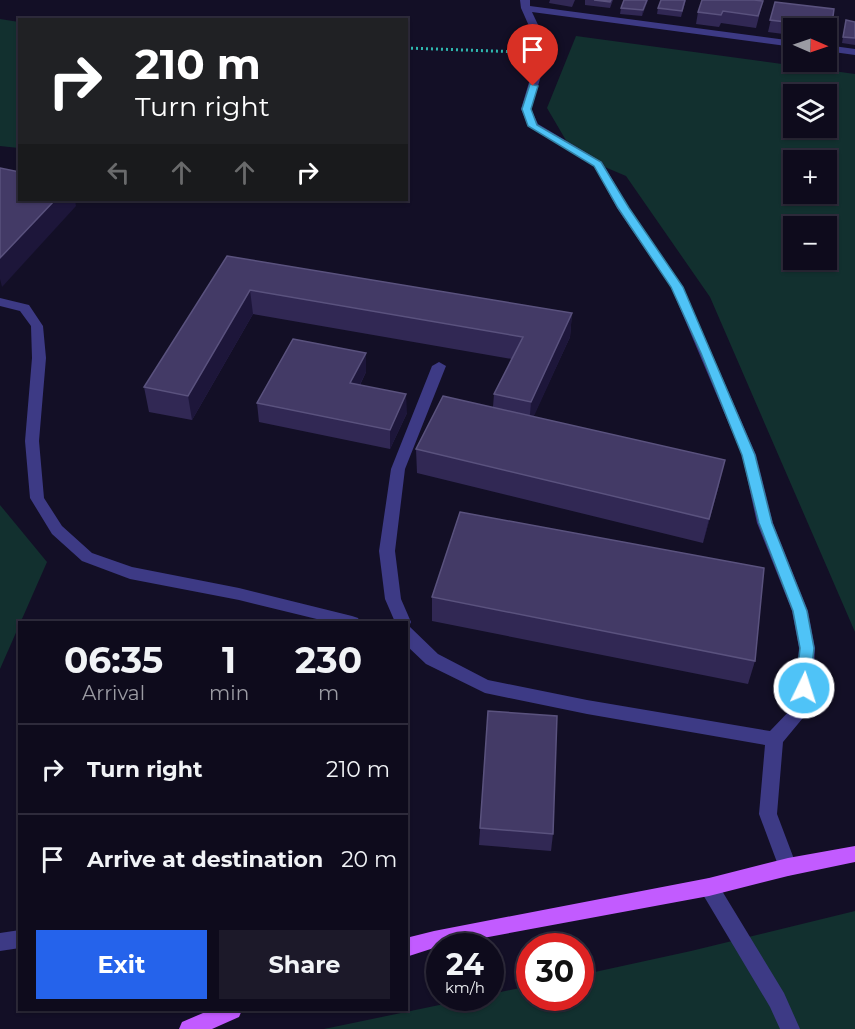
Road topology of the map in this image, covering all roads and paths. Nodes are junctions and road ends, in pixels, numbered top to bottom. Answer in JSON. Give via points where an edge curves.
{"nodes":[{"id":1,"x":525,"y":4,"type":"edge"},
{"id":2,"x":783,"y":42,"type":"edge"},
{"id":3,"x":408,"y":48,"type":"edge"},
{"id":4,"x":837,"y":50,"type":"edge"},
{"id":5,"x":855,"y":52,"type":"edge"},
{"id":6,"x":542,"y":53,"type":"junction"},
{"id":7,"x":0,"y":302,"type":"edge"},
{"id":8,"x":439,"y":366,"type":"dead end"},
{"id":9,"x":348,"y":621,"type":"edge"},
{"id":10,"x":402,"y":621,"type":"edge"},
{"id":11,"x":408,"y":634,"type":"edge"},
{"id":12,"x":774,"y":739,"type":"junction"},
{"id":13,"x":855,"y":854,"type":"edge"},
{"id":14,"x":788,"y":867,"type":"junction"},
{"id":15,"x":709,"y":887,"type":"junction"},
{"id":16,"x":18,"y":939,"type":"edge"},
{"id":17,"x":0,"y":942,"type":"edge"},
{"id":18,"x":408,"y":947,"type":"edge"},
{"id":19,"x":230,"y":1011,"type":"edge"},
{"id":20,"x":189,"y":1029,"type":"edge"},
{"id":21,"x":790,"y":1029,"type":"edge"}],
"edges":[{"from":1,"to":2,"type":"street"},
{"from":1,"to":6,"type":"street"},
{"from":3,"to":6,"type":"path"},
{"from":4,"to":5,"type":"street"},
{"from":6,"to":12,"type":"street","via":[[526,109],[533,126],[598,164],[677,287],[749,455],[765,523],[800,611],[807,648],[803,707]]},
{"from":7,"to":9,"type":"street","via":[[24,308],[37,326],[39,358],[32,441],[36,498],[57,530],[87,557],[130,573]]},
{"from":8,"to":10,"type":"street","via":[[398,469],[387,551],[393,599]]},
{"from":11,"to":12,"type":"street","via":[[432,659],[485,686]]},
{"from":12,"to":14,"type":"street","via":[[768,814]]},
{"from":13,"to":14,"type":"main road"},
{"from":14,"to":15,"type":"main road"},
{"from":15,"to":18,"type":"main road"},
{"from":15,"to":21,"type":"street","via":[[777,1000]]},
{"from":16,"to":17,"type":"street"},
{"from":19,"to":20,"type":"main road"}]}
